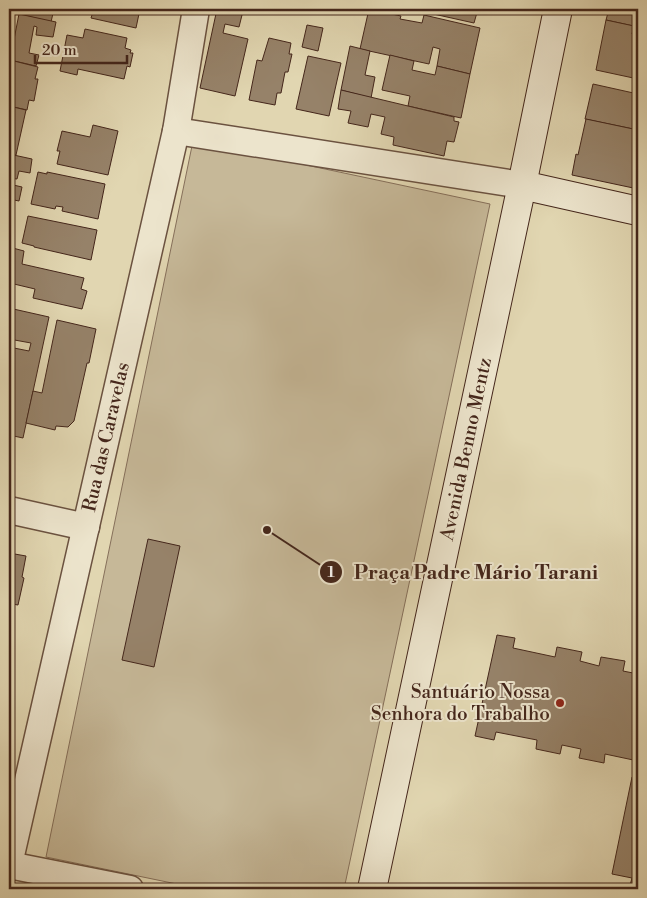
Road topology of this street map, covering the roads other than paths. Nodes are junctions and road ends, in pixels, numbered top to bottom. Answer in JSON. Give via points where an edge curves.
{"nodes":[{"id":1,"x":196,"y":9,"type":"edge"},
{"id":2,"x":558,"y":9,"type":"edge"},
{"id":3,"x":176,"y":131,"type":"junction"},
{"id":4,"x":522,"y":185,"type":"junction"},
{"id":5,"x":638,"y":211,"type":"edge"},
{"id":6,"x":9,"y":510,"type":"edge"},
{"id":7,"x":86,"y":527,"type":"junction"},
{"id":8,"x":9,"y":864,"type":"edge"},
{"id":9,"x":130,"y":889,"type":"edge"},
{"id":10,"x":372,"y":889,"type":"edge"}],
"edges":[{"from":1,"to":3,"type":"street","name":"Rua das Caravelas"},
{"from":2,"to":4,"type":"street","name":"Avenida Benno Mentz"},
{"from":3,"to":4,"type":"street"},
{"from":3,"to":7,"type":"street","name":"Rua das Caravelas"},
{"from":4,"to":5,"type":"street"},
{"from":4,"to":10,"type":"street","name":"Avenida Benno Mentz"},
{"from":6,"to":7,"type":"street"},
{"from":7,"to":8,"type":"street","name":"Rua das Caravelas"},
{"from":8,"to":9,"type":"street"}]}
